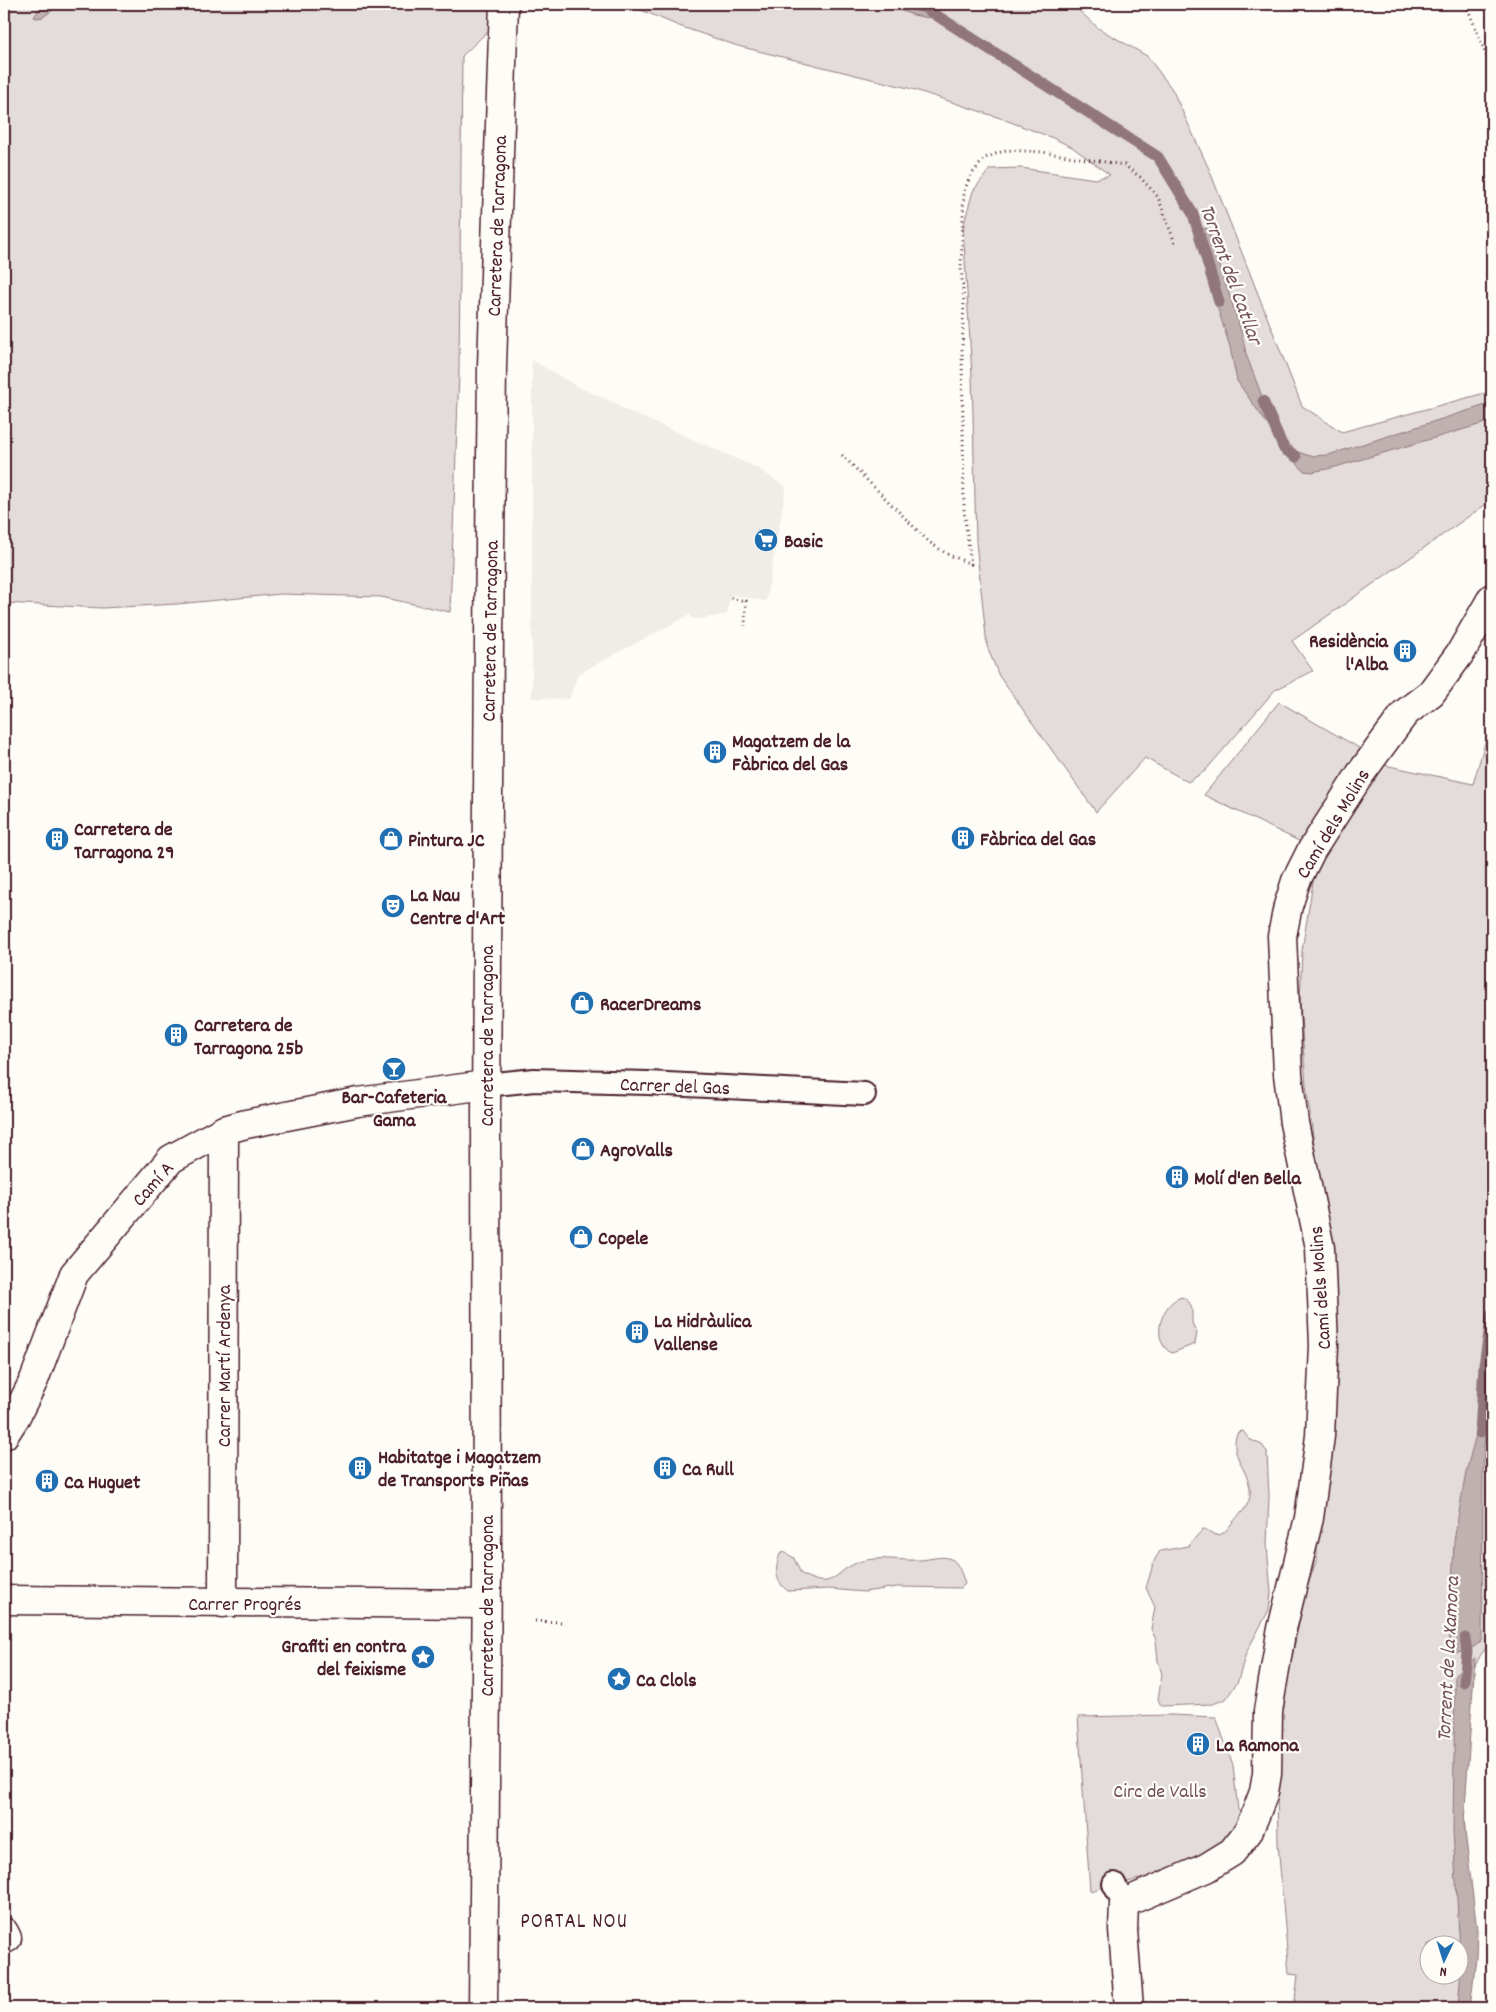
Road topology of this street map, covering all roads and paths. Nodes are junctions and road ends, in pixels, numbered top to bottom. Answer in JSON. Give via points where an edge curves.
{"nodes":[{"id":1,"x":504,"y":4,"type":"edge"},
{"id":2,"x":1466,"y":4,"type":"edge"},
{"id":3,"x":1492,"y":70,"type":"edge"},
{"id":4,"x":1176,"y":246,"type":"dead end"},
{"id":5,"x":842,"y":455,"type":"dead end"},
{"id":6,"x":731,"y":598,"type":"dead end"},
{"id":7,"x":1492,"y":598,"type":"edge"},
{"id":8,"x":745,"y":626,"type":"dead end"},
{"id":9,"x":486,"y":1085,"type":"junction"},
{"id":10,"x":864,"y":1094,"type":"dead end"},
{"id":11,"x":224,"y":1130,"type":"junction"},
{"id":12,"x":4,"y":1435,"type":"edge"},
{"id":13,"x":4,"y":1600,"type":"edge"},
{"id":14,"x":223,"y":1603,"type":"junction"},
{"id":15,"x":486,"y":1604,"type":"junction"},
{"id":16,"x":535,"y":1621,"type":"dead end"},
{"id":17,"x":561,"y":1622,"type":"dead end"},
{"id":18,"x":4,"y":1932,"type":"edge"},
{"id":19,"x":4,"y":1940,"type":"edge"},
{"id":20,"x":483,"y":2008,"type":"edge"},
{"id":21,"x":1129,"y":2008,"type":"edge"}],
"edges":[{"from":1,"to":9,"type":"street","name":"Carretera de Tarragona","via":[[492,366]]},
{"from":2,"to":3,"type":"path"},
{"from":4,"to":5,"type":"path","via":[[1158,197],[1124,165],[1015,150],[985,158],[964,190],[961,267],[964,302],[964,510],[971,564],[946,554],[929,542]]},
{"from":6,"to":8,"type":"path","via":[[746,601]]},
{"from":7,"to":21,"type":"street","name":"Camí dels Molins","via":[[1461,652],[1431,693],[1405,713],[1361,773],[1311,851],[1288,906],[1282,936],[1288,1074],[1322,1274],[1324,1345],[1318,1454],[1309,1518],[1280,1641],[1268,1711],[1268,1774],[1264,1792],[1248,1832],[1232,1852],[1206,1868],[1119,1894]]},
{"from":9,"to":10,"type":"lane","name":"Carrer del Gas","via":[[534,1080]]},
{"from":9,"to":11,"type":"street","name":"Camí A","via":[[358,1102]]},
{"from":9,"to":15,"type":"street","name":"Carretera de Tarragona"},
{"from":11,"to":12,"type":"street","name":"Camí A","via":[[171,1159],[74,1274],[34,1380]]},
{"from":11,"to":14,"type":"street","name":"Carrer Martí Ardenya"},
{"from":13,"to":14,"type":"street","name":"Carrer Progrés"},
{"from":14,"to":15,"type":"street","name":"Carrer Progrés"},
{"from":15,"to":20,"type":"street","name":"Carretera de Tarragona"},
{"from":16,"to":17,"type":"path"},
{"from":18,"to":19,"type":"street","via":[[7,1938]]}]}
